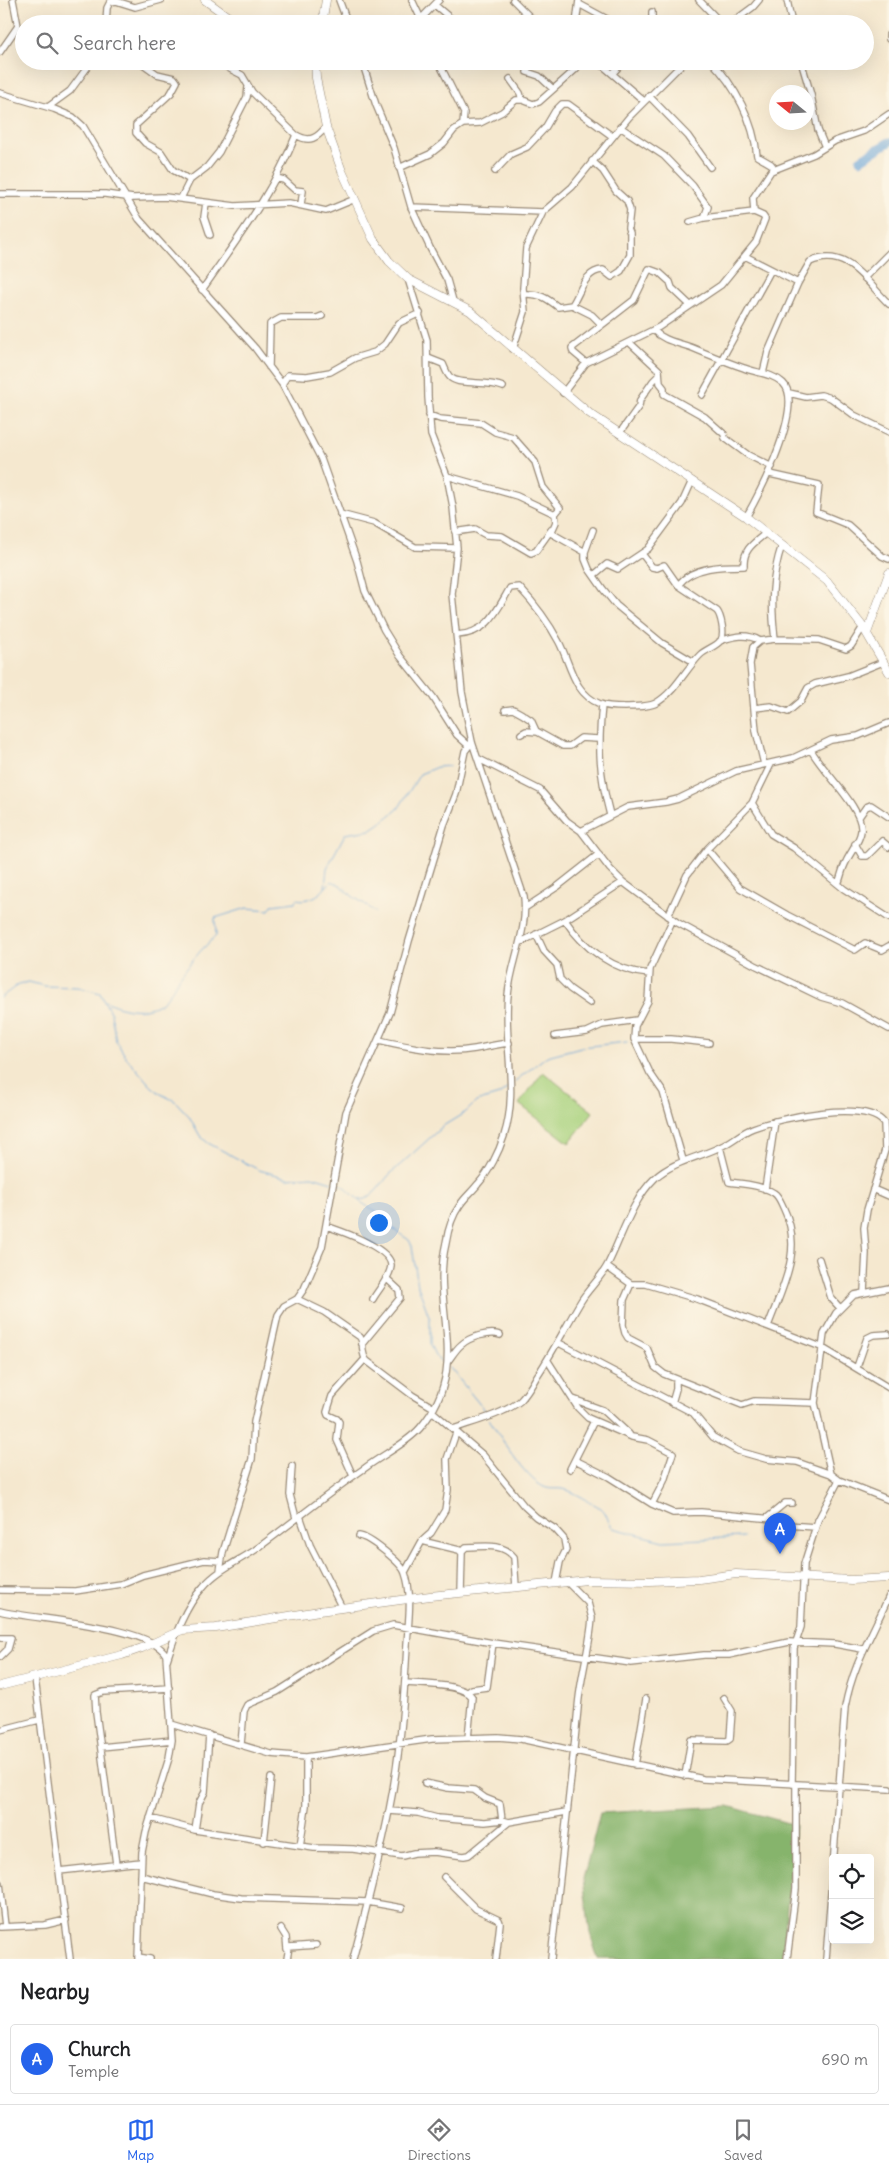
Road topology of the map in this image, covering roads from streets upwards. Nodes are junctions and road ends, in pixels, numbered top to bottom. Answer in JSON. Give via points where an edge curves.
{"nodes":[{"id":1,"x":13,"y":0,"type":"edge"},
{"id":2,"x":161,"y":0,"type":"edge"},
{"id":3,"x":205,"y":0,"type":"edge"},
{"id":4,"x":326,"y":0,"type":"edge"},
{"id":5,"x":339,"y":0,"type":"edge"},
{"id":6,"x":412,"y":0,"type":"edge"},
{"id":7,"x":513,"y":0,"type":"edge"},
{"id":8,"x":699,"y":0,"type":"edge"},
{"id":9,"x":759,"y":0,"type":"edge"},
{"id":10,"x":787,"y":0,"type":"edge"},
{"id":11,"x":437,"y":2,"type":"edge"},
{"id":12,"x":579,"y":2,"type":"edge"},
{"id":13,"x":16,"y":15,"type":"edge"},
{"id":14,"x":107,"y":15,"type":"edge"},
{"id":15,"x":226,"y":15,"type":"edge"},
{"id":16,"x":324,"y":15,"type":"edge"},
{"id":17,"x":345,"y":15,"type":"edge"},
{"id":18,"x":417,"y":15,"type":"edge"},
{"id":19,"x":425,"y":15,"type":"edge"},
{"id":20,"x":449,"y":15,"type":"edge"},
{"id":21,"x":528,"y":15,"type":"edge"},
{"id":22,"x":577,"y":15,"type":"edge"},
{"id":23,"x":601,"y":15,"type":"edge"},
{"id":24,"x":713,"y":15,"type":"edge"},
{"id":25,"x":742,"y":15,"type":"edge"},
{"id":26,"x":790,"y":15,"type":"edge"},
{"id":27,"x":15,"y":30,"type":"edge"},
{"id":28,"x":889,"y":35,"type":"edge"},
{"id":29,"x":889,"y":40,"type":"edge"},
{"id":30,"x":0,"y":52,"type":"edge"},
{"id":31,"x":85,"y":70,"type":"edge"},
{"id":32,"x":151,"y":70,"type":"edge"},
{"id":33,"x":232,"y":70,"type":"edge"},
{"id":34,"x":315,"y":70,"type":"edge"},
{"id":35,"x":365,"y":70,"type":"edge"},
{"id":36,"x":442,"y":70,"type":"edge"},
{"id":37,"x":575,"y":70,"type":"edge"},
{"id":38,"x":608,"y":70,"type":"edge"},
{"id":39,"x":616,"y":70,"type":"edge"},
{"id":40,"x":677,"y":70,"type":"edge"},
{"id":41,"x":718,"y":70,"type":"edge"},
{"id":42,"x":804,"y":70,"type":"edge"},
{"id":43,"x":528,"y":72,"type":"dead end"},
{"id":44,"x":613,"y":73,"type":"junction"},
{"id":45,"x":510,"y":79,"type":"dead end"},
{"id":46,"x":248,"y":87,"type":"junction"},
{"id":47,"x":553,"y":89,"type":"junction"},
{"id":48,"x":0,"y":93,"type":"edge"},
{"id":49,"x":646,"y":99,"type":"junction"},
{"id":50,"x":522,"y":100,"type":"junction"},
{"id":51,"x":48,"y":107,"type":"junction"},
{"id":52,"x":889,"y":114,"type":"edge"},
{"id":53,"x":463,"y":124,"type":"junction"},
{"id":54,"x":326,"y":127,"type":"junction"},
{"id":55,"x":620,"y":127,"type":"junction"},
{"id":56,"x":296,"y":135,"type":"junction"},
{"id":57,"x":612,"y":136,"type":"junction"},
{"id":58,"x":825,"y":147,"type":"junction"},
{"id":59,"x":592,"y":161,"type":"junction"},
{"id":60,"x":710,"y":167,"type":"dead end"},
{"id":61,"x":399,"y":168,"type":"junction"},
{"id":62,"x":775,"y":169,"type":"junction"},
{"id":63,"x":495,"y":171,"type":"dead end"},
{"id":64,"x":276,"y":178,"type":"junction"},
{"id":65,"x":190,"y":180,"type":"junction"},
{"id":66,"x":0,"y":194,"type":"edge"},
{"id":67,"x":124,"y":196,"type":"junction"},
{"id":68,"x":181,"y":198,"type":"junction"},
{"id":69,"x":356,"y":199,"type":"junction"},
{"id":70,"x":206,"y":203,"type":"junction"},
{"id":71,"x":262,"y":204,"type":"junction"},
{"id":72,"x":301,"y":204,"type":"junction"},
{"id":73,"x":411,"y":207,"type":"junction"},
{"id":74,"x":544,"y":212,"type":"junction"},
{"id":75,"x":754,"y":212,"type":"junction"},
{"id":76,"x":704,"y":218,"type":"junction"},
{"id":77,"x":690,"y":222,"type":"dead end"},
{"id":78,"x":210,"y":235,"type":"dead end"},
{"id":79,"x":889,"y":253,"type":"edge"},
{"id":80,"x":745,"y":256,"type":"junction"},
{"id":81,"x":771,"y":270,"type":"junction"},
{"id":82,"x":864,"y":278,"type":"junction"},
{"id":83,"x":408,"y":279,"type":"junction"},
{"id":84,"x":798,"y":283,"type":"junction"},
{"id":85,"x":202,"y":290,"type":"junction"},
{"id":86,"x":524,"y":294,"type":"junction"},
{"id":87,"x":453,"y":301,"type":"junction"},
{"id":88,"x":889,"y":304,"type":"edge"},
{"id":89,"x":572,"y":305,"type":"junction"},
{"id":90,"x":690,"y":305,"type":"junction"},
{"id":91,"x":420,"y":313,"type":"junction"},
{"id":92,"x":322,"y":316,"type":"dead end"},
{"id":93,"x":602,"y":325,"type":"junction"},
{"id":94,"x":653,"y":330,"type":"junction"},
{"id":95,"x":629,"y":342,"type":"junction"},
{"id":96,"x":513,"y":348,"type":"junction"},
{"id":97,"x":428,"y":358,"type":"junction"},
{"id":98,"x":722,"y":359,"type":"junction"},
{"id":99,"x":586,"y":363,"type":"junction"},
{"id":100,"x":269,"y":367,"type":"junction"},
{"id":101,"x":762,"y":374,"type":"junction"},
{"id":102,"x":659,"y":375,"type":"junction"},
{"id":103,"x":282,"y":384,"type":"junction"},
{"id":104,"x":503,"y":387,"type":"dead end"},
{"id":105,"x":563,"y":392,"type":"junction"},
{"id":106,"x":789,"y":393,"type":"junction"},
{"id":107,"x":702,"y":395,"type":"dead end"},
{"id":108,"x":429,"y":415,"type":"junction"},
{"id":109,"x":889,"y":432,"type":"edge"},
{"id":110,"x":619,"y":434,"type":"junction"},
{"id":111,"x":772,"y":467,"type":"junction"},
{"id":112,"x":770,"y":474,"type":"junction"},
{"id":113,"x":447,"y":476,"type":"junction"},
{"id":114,"x":692,"y":481,"type":"junction"},
{"id":115,"x":340,"y":514,"type":"junction"},
{"id":116,"x":555,"y":514,"type":"junction"},
{"id":117,"x":746,"y":517,"type":"junction"},
{"id":118,"x":551,"y":530,"type":"junction"},
{"id":119,"x":593,"y":530,"type":"dead end"},
{"id":120,"x":455,"y":532,"type":"junction"},
{"id":121,"x":766,"y":533,"type":"junction"},
{"id":122,"x":782,"y":545,"type":"junction"},
{"id":123,"x":457,"y":548,"type":"junction"},
{"id":124,"x":585,"y":552,"type":"junction"},
{"id":125,"x":642,"y":554,"type":"junction"},
{"id":126,"x":889,"y":559,"type":"edge"},
{"id":127,"x":889,"y":573,"type":"edge"},
{"id":128,"x":594,"y":575,"type":"junction"},
{"id":129,"x":678,"y":585,"type":"junction"},
{"id":130,"x":865,"y":630,"type":"junction"},
{"id":131,"x":457,"y":635,"type":"junction"},
{"id":132,"x":775,"y":638,"type":"junction"},
{"id":133,"x":720,"y":641,"type":"junction"},
{"id":134,"x":760,"y":641,"type":"junction"},
{"id":135,"x":694,"y":662,"type":"junction"},
{"id":136,"x":883,"y":662,"type":"junction"},
{"id":137,"x":889,"y":672,"type":"edge"},
{"id":138,"x":602,"y":705,"type":"junction"},
{"id":139,"x":755,"y":708,"type":"junction"},
{"id":140,"x":505,"y":710,"type":"dead end"},
{"id":141,"x":889,"y":723,"type":"edge"},
{"id":142,"x":538,"y":732,"type":"junction"},
{"id":143,"x":521,"y":734,"type":"dead end"},
{"id":144,"x":598,"y":739,"type":"junction"},
{"id":145,"x":470,"y":744,"type":"junction"},
{"id":146,"x":811,"y":750,"type":"junction"},
{"id":147,"x":479,"y":759,"type":"junction"},
{"id":148,"x":767,"y":764,"type":"junction"},
{"id":149,"x":752,"y":803,"type":"junction"},
{"id":150,"x":610,"y":814,"type":"junction"},
{"id":151,"x":889,"y":817,"type":"edge"},
{"id":152,"x":858,"y":818,"type":"junction"},
{"id":153,"x":581,"y":831,"type":"junction"},
{"id":154,"x":855,"y":844,"type":"junction"},
{"id":155,"x":889,"y":847,"type":"edge"},
{"id":156,"x":707,"y":849,"type":"junction"},
{"id":157,"x":599,"y":854,"type":"junction"},
{"id":158,"x":623,"y":882,"type":"junction"},
{"id":159,"x":838,"y":884,"type":"junction"},
{"id":160,"x":525,"y":908,"type":"junction"},
{"id":161,"x":670,"y":918,"type":"junction"},
{"id":162,"x":889,"y":918,"type":"edge"},
{"id":163,"x":565,"y":920,"type":"junction"},
{"id":164,"x":536,"y":934,"type":"junction"},
{"id":165,"x":521,"y":942,"type":"junction"},
{"id":166,"x":889,"y":946,"type":"edge"},
{"id":167,"x":649,"y":974,"type":"junction"},
{"id":168,"x":590,"y":1003,"type":"dead end"},
{"id":169,"x":637,"y":1020,"type":"junction"},
{"id":170,"x":889,"y":1029,"type":"edge"},
{"id":171,"x":554,"y":1036,"type":"dead end"},
{"id":172,"x":634,"y":1039,"type":"junction"},
{"id":173,"x":379,"y":1040,"type":"junction"},
{"id":174,"x":509,"y":1043,"type":"junction"},
{"id":175,"x":709,"y":1043,"type":"dead end"},
{"id":176,"x":775,"y":1121,"type":"junction"},
{"id":177,"x":720,"y":1147,"type":"junction"},
{"id":178,"x":683,"y":1160,"type":"junction"},
{"id":179,"x":765,"y":1189,"type":"junction"},
{"id":180,"x":873,"y":1189,"type":"junction"},
{"id":181,"x":889,"y":1196,"type":"edge"},
{"id":182,"x":326,"y":1226,"type":"junction"},
{"id":183,"x":819,"y":1259,"type":"dead end"},
{"id":184,"x":606,"y":1267,"type":"junction"},
{"id":185,"x":386,"y":1278,"type":"junction"},
{"id":186,"x":631,"y":1284,"type":"junction"},
{"id":187,"x":889,"y":1288,"type":"edge"},
{"id":188,"x":864,"y":1292,"type":"junction"},
{"id":189,"x":297,"y":1299,"type":"junction"},
{"id":190,"x":373,"y":1299,"type":"dead end"},
{"id":191,"x":840,"y":1308,"type":"junction"},
{"id":192,"x":768,"y":1326,"type":"junction"},
{"id":193,"x":888,"y":1334,"type":"dead end"},
{"id":194,"x":500,"y":1336,"type":"dead end"},
{"id":195,"x":559,"y":1343,"type":"junction"},
{"id":196,"x":362,"y":1344,"type":"junction"},
{"id":197,"x":822,"y":1347,"type":"junction"},
{"id":198,"x":365,"y":1358,"type":"junction"},
{"id":199,"x":448,"y":1361,"type":"junction"},
{"id":200,"x":548,"y":1361,"type":"junction"},
{"id":201,"x":857,"y":1367,"type":"junction"},
{"id":202,"x":676,"y":1380,"type":"junction"},
{"id":203,"x":889,"y":1388,"type":"edge"},
{"id":204,"x":573,"y":1399,"type":"junction"},
{"id":205,"x":672,"y":1403,"type":"junction"},
{"id":206,"x":814,"y":1403,"type":"junction"},
{"id":207,"x":433,"y":1410,"type":"junction"},
{"id":208,"x":594,"y":1421,"type":"junction"},
{"id":209,"x":455,"y":1431,"type":"junction"},
{"id":210,"x":632,"y":1437,"type":"junction"},
{"id":211,"x":576,"y":1460,"type":"junction"},
{"id":212,"x":292,"y":1466,"type":"dead end"},
{"id":213,"x":570,"y":1469,"type":"dead end"},
{"id":214,"x":831,"y":1474,"type":"junction"},
{"id":215,"x":353,"y":1476,"type":"junction"},
{"id":216,"x":839,"y":1480,"type":"junction"},
{"id":217,"x":889,"y":1500,"type":"edge"},
{"id":218,"x":652,"y":1504,"type":"junction"},
{"id":219,"x":792,"y":1504,"type":"dead end"},
{"id":220,"x":298,"y":1517,"type":"junction"},
{"id":221,"x":767,"y":1518,"type":"junction"},
{"id":222,"x":815,"y":1527,"type":"junction"},
{"id":223,"x":359,"y":1536,"type":"dead end"},
{"id":224,"x":422,"y":1542,"type":"junction"},
{"id":225,"x":461,"y":1552,"type":"junction"},
{"id":226,"x":221,"y":1561,"type":"junction"},
{"id":227,"x":220,"y":1571,"type":"junction"},
{"id":228,"x":405,"y":1572,"type":"junction"},
{"id":229,"x":802,"y":1578,"type":"junction"},
{"id":230,"x":889,"y":1578,"type":"edge"},
{"id":231,"x":567,"y":1582,"type":"junction"},
{"id":232,"x":556,"y":1583,"type":"junction"},
{"id":233,"x":516,"y":1587,"type":"junction"},
{"id":234,"x":0,"y":1590,"type":"edge"},
{"id":235,"x":461,"y":1593,"type":"junction"},
{"id":236,"x":889,"y":1596,"type":"edge"},
{"id":237,"x":409,"y":1599,"type":"junction"},
{"id":238,"x":342,"y":1608,"type":"junction"},
{"id":239,"x":0,"y":1611,"type":"edge"},
{"id":240,"x":408,"y":1626,"type":"junction"},
{"id":241,"x":176,"y":1632,"type":"junction"},
{"id":242,"x":0,"y":1638,"type":"edge"},
{"id":243,"x":796,"y":1642,"type":"junction"},
{"id":244,"x":154,"y":1643,"type":"junction"},
{"id":245,"x":493,"y":1643,"type":"junction"},
{"id":246,"x":862,"y":1649,"type":"junction"},
{"id":247,"x":0,"y":1657,"type":"edge"},
{"id":248,"x":586,"y":1657,"type":"junction"},
{"id":249,"x":167,"y":1660,"type":"junction"},
{"id":250,"x":36,"y":1678,"type":"junction"},
{"id":251,"x":406,"y":1683,"type":"junction"},
{"id":252,"x":0,"y":1686,"type":"edge"},
{"id":253,"x":169,"y":1688,"type":"junction"},
{"id":254,"x":468,"y":1692,"type":"junction"},
{"id":255,"x":724,"y":1698,"type":"dead end"},
{"id":256,"x":646,"y":1699,"type":"dead end"},
{"id":257,"x":39,"y":1720,"type":"junction"},
{"id":258,"x":171,"y":1724,"type":"junction"},
{"id":259,"x":0,"y":1730,"type":"edge"},
{"id":260,"x":209,"y":1735,"type":"junction"},
{"id":261,"x":468,"y":1738,"type":"junction"},
{"id":262,"x":172,"y":1740,"type":"junction"},
{"id":263,"x":241,"y":1744,"type":"junction"},
{"id":264,"x":399,"y":1745,"type":"junction"},
{"id":265,"x":101,"y":1747,"type":"junction"},
{"id":266,"x":575,"y":1752,"type":"junction"},
{"id":267,"x":306,"y":1757,"type":"junction"},
{"id":268,"x":635,"y":1765,"type":"junction"},
{"id":269,"x":686,"y":1776,"type":"junction"},
{"id":270,"x":271,"y":1778,"type":"dead end"},
{"id":271,"x":425,"y":1783,"type":"dead end"},
{"id":272,"x":794,"y":1784,"type":"junction"},
{"id":273,"x":838,"y":1786,"type":"junction"},
{"id":274,"x":889,"y":1789,"type":"edge"},
{"id":275,"x":389,"y":1811,"type":"junction"},
{"id":276,"x":566,"y":1812,"type":"junction"},
{"id":277,"x":150,"y":1818,"type":"junction"},
{"id":278,"x":502,"y":1820,"type":"junction"},
{"id":279,"x":509,"y":1822,"type":"junction"},
{"id":280,"x":195,"y":1830,"type":"junction"},
{"id":281,"x":264,"y":1842,"type":"junction"},
{"id":282,"x":300,"y":1846,"type":"junction"},
{"id":283,"x":379,"y":1853,"type":"junction"},
{"id":284,"x":141,"y":1862,"type":"junction"},
{"id":285,"x":116,"y":1864,"type":"junction"},
{"id":286,"x":59,"y":1871,"type":"junction"},
{"id":287,"x":141,"y":1876,"type":"junction"},
{"id":288,"x":444,"y":1878,"type":"dead end"},
{"id":289,"x":0,"y":1883,"type":"edge"},
{"id":290,"x":368,"y":1902,"type":"junction"},
{"id":291,"x":402,"y":1908,"type":"dead end"},
{"id":292,"x":66,"y":1920,"type":"junction"},
{"id":293,"x":3,"y":1927,"type":"edge"},
{"id":294,"x":282,"y":1929,"type":"dead end"},
{"id":295,"x":316,"y":1945,"type":"dead end"},
{"id":296,"x":287,"y":1949,"type":"junction"},
{"id":297,"x":138,"y":1958,"type":"edge"},
{"id":298,"x":70,"y":1959,"type":"edge"},
{"id":299,"x":150,"y":1959,"type":"edge"},
{"id":300,"x":287,"y":1959,"type":"edge"},
{"id":301,"x":353,"y":1959,"type":"edge"},
{"id":302,"x":496,"y":1959,"type":"edge"},
{"id":303,"x":551,"y":1959,"type":"edge"},
{"id":304,"x":787,"y":1959,"type":"edge"},
{"id":305,"x":826,"y":1959,"type":"edge"}],
"edges":[{"from":1,"to":13,"type":"street"},
{"from":2,"to":14,"type":"street","via":[[135,7],[110,2]]},
{"from":3,"to":15,"type":"street"},
{"from":4,"to":16,"type":"street"},
{"from":5,"to":17,"type":"street"},
{"from":6,"to":18,"type":"street"},
{"from":7,"to":21,"type":"street"},
{"from":8,"to":24,"type":"street"},
{"from":9,"to":25,"type":"street"},
{"from":10,"to":26,"type":"street"},
{"from":11,"to":19,"type":"street"},
{"from":11,"to":20,"type":"street"},
{"from":12,"to":22,"type":"street"},
{"from":12,"to":23,"type":"street"},
{"from":27,"to":30,"type":"street"},
{"from":28,"to":29,"type":"street"},
{"from":31,"to":51,"type":"street","via":[[70,91]]},
{"from":32,"to":65,"type":"street","via":[[177,82],[171,93],[136,125],[136,133],[146,144],[161,152],[173,170]]},
{"from":33,"to":46,"type":"street","via":[[242,74]]},
{"from":34,"to":54,"type":"street"},
{"from":35,"to":61,"type":"street"},
{"from":36,"to":53,"type":"street","via":[[464,113]]},
{"from":37,"to":47,"type":"street"},
{"from":38,"to":44,"type":"street"},
{"from":39,"to":44,"type":"street"},
{"from":40,"to":49,"type":"street"},
{"from":41,"to":62,"type":"street","via":[[750,123],[757,156]]},
{"from":42,"to":58,"type":"street"},
{"from":43,"to":47,"type":"street","via":[[539,76]]},
{"from":44,"to":49,"type":"street"},
{"from":45,"to":50,"type":"street"},
{"from":46,"to":56,"type":"street"},
{"from":46,"to":65,"type":"street","via":[[219,152]]},
{"from":47,"to":50,"type":"street","via":[[536,104]]},
{"from":48,"to":51,"type":"street"},
{"from":49,"to":55,"type":"street"},
{"from":49,"to":60,"type":"street","via":[[688,136]]},
{"from":50,"to":53,"type":"street","via":[[516,100],[502,112],[480,123]]},
{"from":51,"to":67,"type":"street","via":[[73,117],[84,126]]},
{"from":52,"to":58,"type":"street","via":[[864,131],[850,134]]},
{"from":53,"to":61,"type":"street","via":[[430,154]]},
{"from":54,"to":56,"type":"street","via":[[312,139]]},
{"from":54,"to":69,"type":"street"},
{"from":55,"to":57,"type":"street"},
{"from":55,"to":76,"type":"street","via":[[664,156],[693,186],[708,207]]},
{"from":56,"to":64,"type":"street"},
{"from":57,"to":59,"type":"street"},
{"from":57,"to":63,"type":"street","via":[[568,104],[562,104],[546,128],[527,147],[511,154]]},
{"from":58,"to":62,"type":"street"},
{"from":59,"to":74,"type":"street","via":[[572,187]]},
{"from":59,"to":89,"type":"street","via":[[627,201],[630,254],[621,272],[612,277],[602,270],[590,274]]},
{"from":61,"to":73,"type":"street"},
{"from":62,"to":75,"type":"street","via":[[752,198]]},
{"from":64,"to":71,"type":"street"},
{"from":64,"to":72,"type":"street","via":[[284,180],[295,190],[304,191]]},
{"from":65,"to":68,"type":"street"},
{"from":66,"to":67,"type":"street"},
{"from":67,"to":68,"type":"street"},
{"from":67,"to":85,"type":"street","via":[[139,219]]},
{"from":68,"to":70,"type":"street"},
{"from":69,"to":72,"type":"street","via":[[326,211]]},
{"from":69,"to":83,"type":"street","via":[[373,239]]},
{"from":70,"to":71,"type":"street"},
{"from":70,"to":78,"type":"street","via":[[204,217]]},
{"from":71,"to":72,"type":"street"},
{"from":71,"to":85,"type":"street"},
{"from":73,"to":74,"type":"street"},
{"from":73,"to":87,"type":"street","via":[[447,280]]},
{"from":74,"to":86,"type":"street","via":[[526,248]]},
{"from":75,"to":76,"type":"street"},
{"from":75,"to":80,"type":"street","via":[[765,219],[761,233]]},
{"from":76,"to":77,"type":"street"},
{"from":79,"to":82,"type":"street"},
{"from":80,"to":81,"type":"street"},
{"from":80,"to":90,"type":"street","via":[[721,285]]},
{"from":81,"to":84,"type":"street"},
{"from":81,"to":98,"type":"street"},
{"from":82,"to":84,"type":"street","via":[[848,262],[821,258],[810,262]]},
{"from":82,"to":88,"type":"street"},
{"from":83,"to":87,"type":"street"},
{"from":83,"to":91,"type":"street"},
{"from":84,"to":101,"type":"street","via":[[768,352]]},
{"from":85,"to":100,"type":"street"},
{"from":86,"to":89,"type":"street","via":[[542,296],[558,307]]},
{"from":86,"to":96,"type":"street","via":[[524,322]]},
{"from":87,"to":96,"type":"street","via":[[470,311]]},
{"from":89,"to":93,"type":"street","via":[[592,315]]},
{"from":90,"to":93,"type":"street","via":[[670,282],[649,268],[634,300]]},
{"from":90,"to":94,"type":"street"},
{"from":91,"to":97,"type":"street"},
{"from":91,"to":103,"type":"street","via":[[398,323],[385,344],[375,352],[355,358],[330,372],[307,376],[288,374]]},
{"from":92,"to":100,"type":"street","via":[[281,318],[270,324]]},
{"from":93,"to":99,"type":"street","via":[[572,348]]},
{"from":94,"to":95,"type":"street"},
{"from":94,"to":98,"type":"street","via":[[667,340]]},
{"from":95,"to":99,"type":"street"},
{"from":95,"to":102,"type":"street","via":[[659,370]]},
{"from":96,"to":105,"type":"street"},
{"from":97,"to":104,"type":"street","via":[[443,364],[450,377],[456,380]]},
{"from":97,"to":108,"type":"street"},
{"from":98,"to":101,"type":"street"},
{"from":98,"to":107,"type":"street"},
{"from":99,"to":105,"type":"street"},
{"from":100,"to":103,"type":"street"},
{"from":101,"to":106,"type":"street","via":[[779,380]]},
{"from":102,"to":110,"type":"street"},
{"from":102,"to":111,"type":"street","via":[[664,394],[705,417],[725,438]]},
{"from":103,"to":115,"type":"street","via":[[321,459]]},
{"from":105,"to":110,"type":"street"},
{"from":106,"to":109,"type":"street","via":[[831,398],[854,415]]},
{"from":106,"to":111,"type":"street","via":[[788,420]]},
{"from":108,"to":113,"type":"street","via":[[431,434]]},
{"from":108,"to":116,"type":"street","via":[[481,423],[495,432],[513,437],[535,462],[543,487],[560,508]]},
{"from":110,"to":114,"type":"street"},
{"from":111,"to":112,"type":"street"},
{"from":112,"to":117,"type":"street"},
{"from":112,"to":126,"type":"street","via":[[819,485],[816,512],[848,525]]},
{"from":113,"to":116,"type":"street","via":[[517,496]]},
{"from":113,"to":120,"type":"street"},
{"from":114,"to":117,"type":"street"},
{"from":114,"to":125,"type":"street","via":[[676,512]]},
{"from":115,"to":123,"type":"street","via":[[374,523],[415,547]]},
{"from":115,"to":145,"type":"street","via":[[365,591],[384,630],[457,735]]},
{"from":116,"to":118,"type":"street","via":[[556,522]]},
{"from":117,"to":121,"type":"street"},
{"from":118,"to":120,"type":"street","via":[[531,553],[502,536],[486,535],[475,529]]},
{"from":118,"to":124,"type":"street","via":[[553,535]]},
{"from":119,"to":124,"type":"street"},
{"from":120,"to":123,"type":"street"},
{"from":121,"to":122,"type":"street"},
{"from":121,"to":129,"type":"street","via":[[747,549],[744,566],[709,568],[686,577]]},
{"from":122,"to":130,"type":"street","via":[[827,581]]},
{"from":122,"to":132,"type":"street","via":[[772,590]]},
{"from":123,"to":131,"type":"street","via":[[452,594]]},
{"from":124,"to":128,"type":"street","via":[[587,565]]},
{"from":125,"to":128,"type":"street","via":[[618,569],[610,564],[604,565]]},
{"from":125,"to":129,"type":"street","via":[[654,569],[661,565],[666,567]]},
{"from":127,"to":130,"type":"street"},
{"from":128,"to":135,"type":"street","via":[[626,614],[662,643]]},
{"from":129,"to":133,"type":"street","via":[[720,614]]},
{"from":130,"to":132,"type":"street","via":[[846,649],[819,640]]},
{"from":130,"to":136,"type":"street"},
{"from":131,"to":138,"type":"street","via":[[479,630],[503,602],[510,588],[519,587],[556,636],[578,686],[587,697]]},
{"from":131,"to":145,"type":"street"},
{"from":132,"to":134,"type":"street"},
{"from":133,"to":134,"type":"street","via":[[743,636],[752,636]]},
{"from":133,"to":135,"type":"street"},
{"from":134,"to":139,"type":"street","via":[[750,656]]},
{"from":135,"to":138,"type":"street","via":[[656,703],[646,706]]},
{"from":136,"to":137,"type":"street"},
{"from":136,"to":139,"type":"street","via":[[848,676],[815,684],[788,712],[771,706]]},
{"from":138,"to":144,"type":"street"},
{"from":139,"to":148,"type":"street","via":[[756,731]]},
{"from":140,"to":142,"type":"street","via":[[513,709],[526,716]]},
{"from":141,"to":146,"type":"street","via":[[858,736],[831,740]]},
{"from":142,"to":143,"type":"street"},
{"from":142,"to":144,"type":"street","via":[[565,747],[581,738]]},
{"from":144,"to":150,"type":"street","via":[[603,789]]},
{"from":145,"to":147,"type":"street"},
{"from":145,"to":173,"type":"street","via":[[465,751],[456,794]]},
{"from":146,"to":148,"type":"street"},
{"from":146,"to":152,"type":"street"},
{"from":147,"to":153,"type":"street","via":[[540,790]]},
{"from":147,"to":160,"type":"street"},
{"from":148,"to":149,"type":"street"},
{"from":148,"to":150,"type":"street","via":[[722,776],[678,799],[636,805]]},
{"from":149,"to":156,"type":"street"},
{"from":149,"to":159,"type":"street","via":[[771,834],[794,848]]},
{"from":150,"to":153,"type":"street"},
{"from":151,"to":152,"type":"street","via":[[871,805]]},
{"from":152,"to":154,"type":"street","via":[[861,833]]},
{"from":153,"to":157,"type":"street"},
{"from":154,"to":155,"type":"street","via":[[862,856],[867,856],[882,841]]},
{"from":154,"to":159,"type":"street"},
{"from":156,"to":161,"type":"street","via":[[687,875]]},
{"from":156,"to":166,"type":"street","via":[[740,888],[787,915],[855,950],[865,942],[882,950]]},
{"from":157,"to":158,"type":"street"},
{"from":157,"to":160,"type":"street"},
{"from":158,"to":161,"type":"street"},
{"from":158,"to":163,"type":"street"},
{"from":159,"to":162,"type":"street"},
{"from":160,"to":165,"type":"street"},
{"from":161,"to":167,"type":"street"},
{"from":161,"to":170,"type":"street","via":[[755,966],[821,997],[842,1003]]},
{"from":163,"to":164,"type":"street"},
{"from":163,"to":167,"type":"street","via":[[576,937],[604,959],[632,972]]},
{"from":164,"to":165,"type":"street"},
{"from":164,"to":168,"type":"street","via":[[556,965],[560,979]]},
{"from":165,"to":174,"type":"street","via":[[508,996]]},
{"from":167,"to":169,"type":"street","via":[[648,1001]]},
{"from":169,"to":171,"type":"street"},
{"from":169,"to":172,"type":"street"},
{"from":172,"to":175,"type":"street"},
{"from":172,"to":178,"type":"street","via":[[663,1092]]},
{"from":173,"to":174,"type":"street","via":[[434,1050],[475,1049]]},
{"from":173,"to":182,"type":"street","via":[[346,1112]]},
{"from":174,"to":199,"type":"street","via":[[510,1090],[504,1137],[483,1178],[457,1210],[445,1246],[443,1285]]},
{"from":176,"to":177,"type":"street","via":[[742,1132]]},
{"from":176,"to":179,"type":"street"},
{"from":176,"to":180,"type":"street","via":[[843,1112],[861,1112],[881,1119],[886,1129],[885,1150]]},
{"from":177,"to":178,"type":"street"},
{"from":177,"to":179,"type":"street","via":[[729,1182]]},
{"from":178,"to":184,"type":"street","via":[[655,1178],[644,1192]]},
{"from":179,"to":192,"type":"street","via":[[779,1197],[788,1217],[793,1245],[792,1263]]},
{"from":180,"to":181,"type":"street"},
{"from":180,"to":188,"type":"street","via":[[864,1228]]},
{"from":182,"to":185,"type":"street","via":[[354,1236],[385,1254],[391,1264]]},
{"from":182,"to":189,"type":"street","via":[[313,1272]]},
{"from":183,"to":191,"type":"street","via":[[831,1298]]},
{"from":184,"to":186,"type":"street"},
{"from":184,"to":195,"type":"street","via":[[583,1298]]},
{"from":185,"to":190,"type":"street"},
{"from":185,"to":196,"type":"street","via":[[399,1290],[400,1298]]},
{"from":186,"to":192,"type":"street","via":[[646,1284],[697,1299]]},
{"from":186,"to":202,"type":"street","via":[[624,1300],[625,1333],[647,1348],[659,1371]]},
{"from":187,"to":188,"type":"street"},
{"from":188,"to":191,"type":"street","via":[[854,1295]]},
{"from":189,"to":196,"type":"street","via":[[324,1312],[360,1338]]},
{"from":189,"to":226,"type":"street","via":[[284,1306],[278,1315],[254,1422],[252,1459]]},
{"from":191,"to":197,"type":"street","via":[[827,1328]]},
{"from":192,"to":197,"type":"street"},
{"from":193,"to":201,"type":"street","via":[[867,1338]]},
{"from":194,"to":199,"type":"street","via":[[493,1333],[467,1341]]},
{"from":195,"to":200,"type":"street"},
{"from":195,"to":205,"type":"street"},
{"from":196,"to":198,"type":"street"},
{"from":197,"to":201,"type":"street"},
{"from":197,"to":206,"type":"street"},
{"from":198,"to":207,"type":"street"},
{"from":198,"to":215,"type":"street","via":[[332,1396],[327,1412],[339,1422],[337,1440]]},
{"from":199,"to":207,"type":"street","via":[[445,1382]]},
{"from":200,"to":204,"type":"street"},
{"from":200,"to":209,"type":"street","via":[[516,1404]]},
{"from":201,"to":203,"type":"street"},
{"from":202,"to":205,"type":"street"},
{"from":202,"to":206,"type":"street","via":[[742,1405],[754,1400]]},
{"from":204,"to":208,"type":"street"},
{"from":204,"to":210,"type":"street","via":[[603,1410]]},
{"from":205,"to":214,"type":"street","via":[[693,1413],[714,1437],[738,1452],[797,1462]]},
{"from":206,"to":214,"type":"street"},
{"from":207,"to":209,"type":"street"},
{"from":207,"to":215,"type":"street","via":[[417,1431]]},
{"from":208,"to":210,"type":"street"},
{"from":208,"to":211,"type":"street"},
{"from":209,"to":224,"type":"street","via":[[447,1459],[445,1510]]},
{"from":209,"to":232,"type":"street","via":[[487,1459],[524,1506],[564,1539],[566,1550]]},
{"from":210,"to":218,"type":"street","via":[[648,1440],[673,1453]]},
{"from":211,"to":213,"type":"street"},
{"from":211,"to":218,"type":"street"},
{"from":212,"to":220,"type":"street","via":[[290,1495]]},
{"from":214,"to":216,"type":"street"},
{"from":215,"to":220,"type":"street"},
{"from":216,"to":217,"type":"street"},
{"from":216,"to":222,"type":"street"},
{"from":218,"to":221,"type":"street","via":[[678,1514],[701,1512]]},
{"from":219,"to":221,"type":"street","via":[[785,1503]]},
{"from":220,"to":227,"type":"street"},
{"from":220,"to":238,"type":"street"},
{"from":221,"to":222,"type":"street","via":[[788,1525]]},
{"from":222,"to":229,"type":"street"},
{"from":223,"to":228,"type":"street","via":[[371,1541]]},
{"from":224,"to":225,"type":"street"},
{"from":224,"to":228,"type":"street"},
{"from":225,"to":233,"type":"street","via":[[466,1547],[492,1545],[510,1552],[514,1557]]},
{"from":225,"to":235,"type":"street"},
{"from":226,"to":227,"type":"street"},
{"from":226,"to":234,"type":"street","via":[[204,1560],[142,1575],[121,1584],[75,1591]]},
{"from":227,"to":241,"type":"street","via":[[199,1591]]},
{"from":228,"to":237,"type":"street"},
{"from":229,"to":230,"type":"street"},
{"from":229,"to":231,"type":"street","via":[[736,1574],[700,1579]]},
{"from":229,"to":243,"type":"street","via":[[801,1628]]},
{"from":231,"to":232,"type":"street"},
{"from":231,"to":248,"type":"street","via":[[591,1610],[591,1634]]},
{"from":232,"to":233,"type":"street"},
{"from":233,"to":235,"type":"street"},
{"from":235,"to":237,"type":"street"},
{"from":236,"to":246,"type":"street"},
{"from":237,"to":238,"type":"street"},
{"from":237,"to":240,"type":"street"},
{"from":238,"to":241,"type":"street"},
{"from":239,"to":244,"type":"street","via":[[104,1628]]},
{"from":240,"to":245,"type":"street"},
{"from":240,"to":251,"type":"street"},
{"from":240,"to":263,"type":"street","via":[[393,1625],[372,1631],[277,1692],[247,1704]]},
{"from":241,"to":244,"type":"street"},
{"from":241,"to":249,"type":"street"},
{"from":242,"to":247,"type":"street","via":[[11,1638],[8,1649]]},
{"from":243,"to":246,"type":"street"},
{"from":243,"to":248,"type":"street","via":[[729,1655],[631,1663]]},
{"from":243,"to":272,"type":"street"},
{"from":244,"to":249,"type":"street","via":[[164,1650]]},
{"from":244,"to":250,"type":"street"},
{"from":245,"to":248,"type":"street"},
{"from":245,"to":254,"type":"street","via":[[487,1687]]},
{"from":246,"to":273,"type":"street","via":[[845,1707]]},
{"from":248,"to":266,"type":"street"},
{"from":249,"to":253,"type":"street"},
{"from":250,"to":252,"type":"street"},
{"from":250,"to":257,"type":"street"},
{"from":251,"to":254,"type":"street","via":[[438,1685]]},
{"from":251,"to":264,"type":"street"},
{"from":253,"to":258,"type":"street"},
{"from":253,"to":265,"type":"street","via":[[95,1695]]},
{"from":254,"to":261,"type":"street","via":[[472,1697]]},
{"from":255,"to":269,"type":"street","via":[[732,1711],[730,1739],[692,1740]]},
{"from":256,"to":268,"type":"street"},
{"from":257,"to":259,"type":"street"},
{"from":257,"to":286,"type":"street"},
{"from":258,"to":260,"type":"street"},
{"from":258,"to":262,"type":"street"},
{"from":260,"to":263,"type":"street"},
{"from":260,"to":280,"type":"street","via":[[205,1792],[199,1803]]},
{"from":261,"to":264,"type":"street"},
{"from":261,"to":266,"type":"street","via":[[521,1739]]},
{"from":262,"to":265,"type":"street"},
{"from":262,"to":277,"type":"street"},
{"from":263,"to":267,"type":"street","via":[[270,1754]]},
{"from":264,"to":267,"type":"street"},
{"from":264,"to":275,"type":"street"},
{"from":265,"to":285,"type":"street"},
{"from":266,"to":268,"type":"street"},
{"from":266,"to":276,"type":"street"},
{"from":267,"to":282,"type":"street","via":[[306,1806]]},
{"from":268,"to":269,"type":"street"},
{"from":269,"to":272,"type":"street"},
{"from":270,"to":281,"type":"street"},
{"from":271,"to":278,"type":"street","via":[[477,1791],[484,1798],[500,1804]]},
{"from":272,"to":273,"type":"street"},
{"from":272,"to":304,"type":"street","via":[[796,1889]]},
{"from":273,"to":274,"type":"street"},
{"from":273,"to":305,"type":"street"},
{"from":275,"to":278,"type":"street","via":[[470,1821]]},
{"from":275,"to":283,"type":"street"},
{"from":276,"to":279,"type":"street"},
{"from":276,"to":303,"type":"street"},
{"from":277,"to":280,"type":"street"},
{"from":277,"to":284,"type":"street"},
{"from":278,"to":279,"type":"street"},
{"from":279,"to":283,"type":"street","via":[[468,1855]]},
{"from":280,"to":281,"type":"street"},
{"from":281,"to":282,"type":"street"},
{"from":282,"to":283,"type":"street","via":[[353,1848]]},
{"from":283,"to":290,"type":"street"},
{"from":284,"to":285,"type":"street"},
{"from":284,"to":287,"type":"street"},
{"from":285,"to":286,"type":"street"},
{"from":286,"to":292,"type":"street"},
{"from":287,"to":290,"type":"street","via":[[241,1898]]},
{"from":287,"to":297,"type":"street"},
{"from":288,"to":302,"type":"street","via":[[476,1909],[499,1920]]},
{"from":289,"to":293,"type":"street"},
{"from":290,"to":291,"type":"street"},
{"from":290,"to":301,"type":"street"},
{"from":292,"to":293,"type":"street","via":[[45,1925]]},
{"from":292,"to":298,"type":"street"},
{"from":294,"to":296,"type":"street"},
{"from":295,"to":296,"type":"street","via":[[290,1946]]},
{"from":296,"to":300,"type":"street"},
{"from":297,"to":299,"type":"street"}]}
